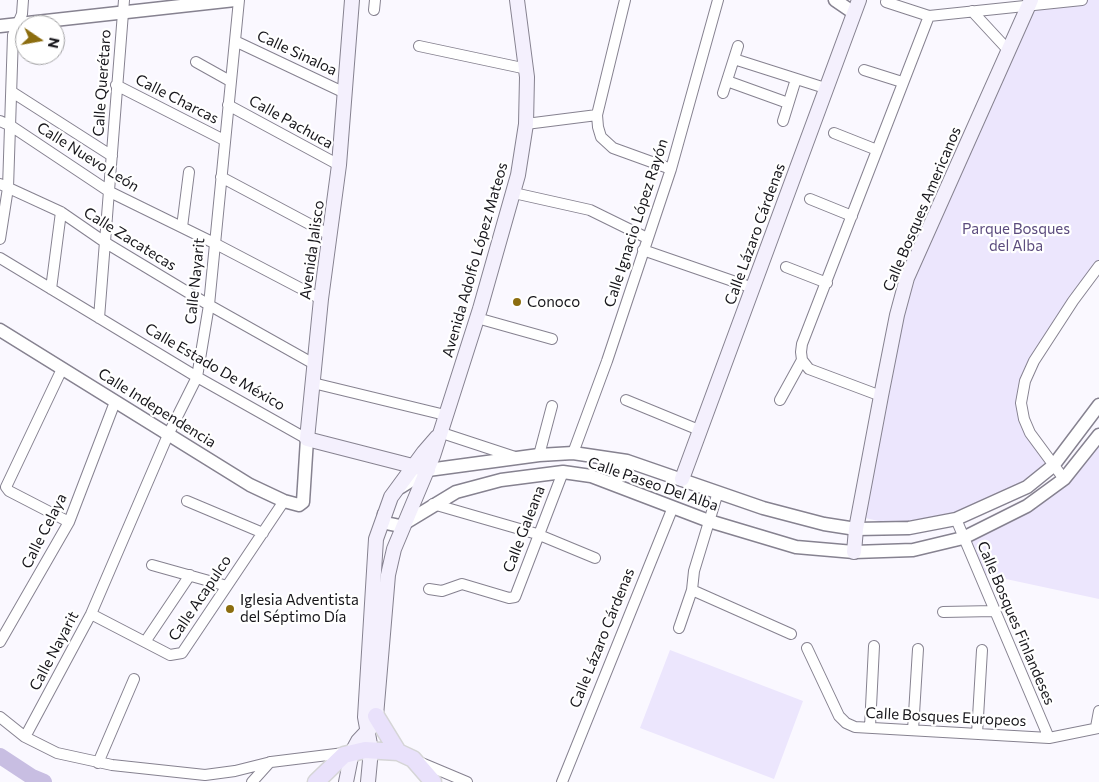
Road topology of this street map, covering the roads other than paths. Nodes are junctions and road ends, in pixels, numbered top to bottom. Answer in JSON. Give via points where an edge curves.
{"nodes":[{"id":1,"x":23,"y":0,"type":"edge"},
{"id":2,"x":235,"y":0,"type":"edge"},
{"id":3,"x":239,"y":0,"type":"edge"},
{"id":4,"x":352,"y":0,"type":"edge"},
{"id":5,"x":517,"y":0,"type":"edge"},
{"id":6,"x":625,"y":0,"type":"edge"},
{"id":7,"x":718,"y":0,"type":"edge"},
{"id":8,"x":835,"y":0,"type":"edge"},
{"id":9,"x":1082,"y":0,"type":"edge"},
{"id":10,"x":886,"y":2,"type":"dead end"},
{"id":11,"x":175,"y":3,"type":"edge"},
{"id":12,"x":1030,"y":3,"type":"edge"},
{"id":13,"x":123,"y":6,"type":"edge"},
{"id":14,"x":856,"y":6,"type":"edge"},
{"id":15,"x":972,"y":12,"type":"junction"},
{"id":16,"x":22,"y":15,"type":"edge"},
{"id":17,"x":65,"y":16,"type":"edge"},
{"id":18,"x":930,"y":16,"type":"junction"},
{"id":19,"x":15,"y":25,"type":"edge"},
{"id":20,"x":0,"y":26,"type":"edge"},
{"id":21,"x":15,"y":30,"type":"edge"},
{"id":22,"x":235,"y":41,"type":"junction"},
{"id":23,"x":419,"y":46,"type":"dead end"},
{"id":24,"x":738,"y":46,"type":"dead end"},
{"id":25,"x":1009,"y":51,"type":"junction"},
{"id":26,"x":734,"y":59,"type":"junction"},
{"id":27,"x":196,"y":62,"type":"dead end"},
{"id":28,"x":527,"y":70,"type":"junction"},
{"id":29,"x":864,"y":70,"type":"dead end"},
{"id":30,"x":796,"y":79,"type":"junction"},
{"id":31,"x":230,"y":81,"type":"junction"},
{"id":32,"x":727,"y":81,"type":"junction"},
{"id":33,"x":902,"y":82,"type":"junction"},
{"id":34,"x":116,"y":85,"type":"junction"},
{"id":35,"x":825,"y":88,"type":"junction"},
{"id":36,"x":12,"y":92,"type":"junction"},
{"id":37,"x":346,"y":93,"type":"junction"},
{"id":38,"x":723,"y":94,"type":"dead end"},
{"id":39,"x":788,"y":103,"type":"junction"},
{"id":40,"x":228,"y":105,"type":"junction"},
{"id":41,"x":597,"y":115,"type":"junction"},
{"id":42,"x":0,"y":121,"type":"edge"},
{"id":43,"x":782,"y":121,"type":"dead end"},
{"id":44,"x":526,"y":124,"type":"junction"},
{"id":45,"x":11,"y":126,"type":"junction"},
{"id":46,"x":834,"y":133,"type":"dead end"},
{"id":47,"x":224,"y":140,"type":"junction"},
{"id":48,"x":877,"y":150,"type":"junction"},
{"id":49,"x":112,"y":156,"type":"junction"},
{"id":50,"x":340,"y":165,"type":"junction"},
{"id":51,"x":671,"y":169,"type":"junction"},
{"id":52,"x":189,"y":172,"type":"dead end"},
{"id":53,"x":220,"y":177,"type":"junction"},
{"id":54,"x":4,"y":186,"type":"edge"},
{"id":55,"x":110,"y":192,"type":"junction"},
{"id":56,"x":514,"y":193,"type":"junction"},
{"id":57,"x":810,"y":199,"type":"dead end"},
{"id":58,"x":61,"y":212,"type":"junction"},
{"id":59,"x":852,"y":216,"type":"junction"},
{"id":60,"x":182,"y":227,"type":"junction"},
{"id":61,"x":330,"y":235,"type":"junction"},
{"id":62,"x":647,"y":238,"type":"junction"},
{"id":63,"x":0,"y":239,"type":"edge"},
{"id":64,"x":214,"y":242,"type":"junction"},
{"id":65,"x":106,"y":243,"type":"junction"},
{"id":66,"x":643,"y":250,"type":"junction"},
{"id":67,"x":0,"y":258,"type":"edge"},
{"id":68,"x":1099,"y":266,"type":"edge"},
{"id":69,"x":786,"y":267,"type":"dead end"},
{"id":70,"x":827,"y":283,"type":"junction"},
{"id":71,"x":753,"y":288,"type":"junction"},
{"id":72,"x":51,"y":289,"type":"junction"},
{"id":73,"x":321,"y":299,"type":"junction"},
{"id":74,"x":209,"y":305,"type":"junction"},
{"id":75,"x":99,"y":318,"type":"junction"},
{"id":76,"x":477,"y":318,"type":"junction"},
{"id":77,"x":2,"y":334,"type":"edge"},
{"id":78,"x":552,"y":339,"type":"dead end"},
{"id":79,"x":802,"y":360,"type":"junction"},
{"id":80,"x":314,"y":364,"type":"junction"},
{"id":81,"x":62,"y":368,"type":"junction"},
{"id":82,"x":197,"y":377,"type":"junction"},
{"id":83,"x":312,"y":383,"type":"junction"},
{"id":84,"x":881,"y":396,"type":"junction"},
{"id":85,"x":626,"y":400,"type":"dead end"},
{"id":86,"x":780,"y":400,"type":"dead end"},
{"id":87,"x":115,"y":402,"type":"junction"},
{"id":88,"x":1099,"y":405,"type":"edge"},
{"id":89,"x":552,"y":406,"type":"dead end"},
{"id":90,"x":445,"y":416,"type":"junction"},
{"id":91,"x":699,"y":430,"type":"junction"},
{"id":92,"x":439,"y":434,"type":"junction"},
{"id":93,"x":168,"y":435,"type":"junction"},
{"id":94,"x":1099,"y":435,"type":"edge"},
{"id":95,"x":307,"y":439,"type":"junction"},
{"id":96,"x":573,"y":453,"type":"junction"},
{"id":97,"x":539,"y":455,"type":"junction"},
{"id":98,"x":518,"y":458,"type":"junction"},
{"id":99,"x":627,"y":461,"type":"junction"},
{"id":100,"x":414,"y":466,"type":"junction"},
{"id":101,"x":1053,"y":466,"type":"junction"},
{"id":102,"x":428,"y":470,"type":"junction"},
{"id":103,"x":563,"y":472,"type":"junction"},
{"id":104,"x":682,"y":479,"type":"junction"},
{"id":105,"x":1064,"y":479,"type":"junction"},
{"id":106,"x":617,"y":485,"type":"junction"},
{"id":107,"x":399,"y":489,"type":"junction"},
{"id":108,"x":718,"y":492,"type":"junction"},
{"id":109,"x":188,"y":501,"type":"dead end"},
{"id":110,"x":284,"y":501,"type":"junction"},
{"id":111,"x":301,"y":504,"type":"joint"},
{"id":112,"x":433,"y":504,"type":"junction"},
{"id":113,"x":673,"y":507,"type":"junction"},
{"id":114,"x":384,"y":514,"type":"junction"},
{"id":115,"x":956,"y":519,"type":"junction"},
{"id":116,"x":709,"y":521,"type":"junction"},
{"id":117,"x":69,"y":522,"type":"junction"},
{"id":118,"x":406,"y":522,"type":"junction"},
{"id":119,"x":856,"y":529,"type":"junction"},
{"id":120,"x":263,"y":533,"type":"junction"},
{"id":121,"x":537,"y":534,"type":"junction"},
{"id":122,"x":963,"y":538,"type":"junction"},
{"id":123,"x":854,"y":552,"type":"junction"},
{"id":124,"x":595,"y":558,"type":"dead end"},
{"id":125,"x":152,"y":565,"type":"dead end"},
{"id":126,"x":190,"y":575,"type":"junction"},
{"id":127,"x":228,"y":586,"type":"junction"},
{"id":128,"x":429,"y":589,"type":"dead end"},
{"id":129,"x":692,"y":590,"type":"junction"},
{"id":130,"x":994,"y":611,"type":"junction"},
{"id":131,"x":943,"y":612,"type":"dead end"},
{"id":132,"x":91,"y":614,"type":"junction"},
{"id":133,"x":679,"y":628,"type":"dead end"},
{"id":134,"x":791,"y":634,"type":"dead end"},
{"id":135,"x":0,"y":642,"type":"edge"},
{"id":136,"x":145,"y":642,"type":"junction"},
{"id":137,"x":874,"y":646,"type":"dead end"},
{"id":138,"x":807,"y":648,"type":"dead end"},
{"id":139,"x":918,"y":649,"type":"dead end"},
{"id":140,"x":982,"y":650,"type":"dead end"},
{"id":141,"x":134,"y":679,"type":"dead end"},
{"id":142,"x":1099,"y":711,"type":"edge"},
{"id":143,"x":376,"y":716,"type":"junction"},
{"id":144,"x":0,"y":717,"type":"edge"},
{"id":145,"x":870,"y":728,"type":"junction"},
{"id":146,"x":1098,"y":728,"type":"edge"},
{"id":147,"x":913,"y":730,"type":"junction"},
{"id":148,"x":368,"y":731,"type":"junction"},
{"id":149,"x":977,"y":734,"type":"junction"},
{"id":150,"x":26,"y":737,"type":"junction"},
{"id":151,"x":1049,"y":738,"type":"junction"},
{"id":152,"x":371,"y":750,"type":"junction"},
{"id":153,"x":352,"y":752,"type":"junction"},
{"id":154,"x":398,"y":752,"type":"junction"},
{"id":155,"x":413,"y":759,"type":"junction"},
{"id":156,"x":271,"y":762,"type":"junction"},
{"id":157,"x":98,"y":763,"type":"junction"},
{"id":158,"x":254,"y":780,"type":"edge"},
{"id":159,"x":316,"y":782,"type":"edge"},
{"id":160,"x":346,"y":782,"type":"edge"},
{"id":161,"x":368,"y":782,"type":"edge"},
{"id":162,"x":433,"y":782,"type":"edge"},
{"id":163,"x":467,"y":782,"type":"edge"},
{"id":164,"x":562,"y":782,"type":"edge"}],
"edges":[{"from":1,"to":16,"type":"street"},
{"from":2,"to":11,"type":"street"},
{"from":3,"to":22,"type":"street","name":"Calle Nayarit"},
{"from":4,"to":37,"type":"main road","name":"Avenida Jalisco"},
{"from":5,"to":28,"type":"main road","name":"Avenida Adolfo López Mateos"},
{"from":6,"to":41,"type":"street"},
{"from":7,"to":51,"type":"street","name":"Calle Ignacio López Rayón"},
{"from":8,"to":14,"type":"street"},
{"from":9,"to":12,"type":"street"},
{"from":10,"to":18,"type":"street"},
{"from":11,"to":13,"type":"street"},
{"from":12,"to":15,"type":"street"},
{"from":12,"to":25,"type":"main road","name":"Calle Bosques Americanos"},
{"from":13,"to":17,"type":"street"},
{"from":13,"to":34,"type":"street","name":"Calle Querétaro"},
{"from":14,"to":35,"type":"main road","name":"Calle Lázaro Cárdenas"},
{"from":15,"to":18,"type":"street"},
{"from":15,"to":25,"type":"street"},
{"from":18,"to":33,"type":"street"},
{"from":19,"to":20,"type":"street"},
{"from":21,"to":36,"type":"street"},
{"from":22,"to":31,"type":"street","name":"Calle Nayarit"},
{"from":22,"to":37,"type":"street","name":"Calle Sinaloa"},
{"from":23,"to":28,"type":"street"},
{"from":24,"to":26,"type":"street"},
{"from":25,"to":84,"type":"main road","name":"Calle Bosques Americanos","via":[[907,278]]},
{"from":26,"to":30,"type":"street"},
{"from":26,"to":32,"type":"street"},
{"from":27,"to":31,"type":"street"},
{"from":28,"to":44,"type":"main road","name":"Avenida Adolfo López Mateos"},
{"from":29,"to":33,"type":"street"},
{"from":30,"to":35,"type":"street"},
{"from":30,"to":39,"type":"street"},
{"from":31,"to":40,"type":"street","name":"Calle Nayarit"},
{"from":32,"to":38,"type":"street"},
{"from":32,"to":39,"type":"street"},
{"from":33,"to":48,"type":"street"},
{"from":34,"to":47,"type":"street","name":"Calle Charcas"},
{"from":34,"to":49,"type":"street","name":"Calle Querétaro"},
{"from":35,"to":71,"type":"main road","name":"Calle Lázaro Cárdenas"},
{"from":36,"to":45,"type":"street"},
{"from":36,"to":49,"type":"street"},
{"from":37,"to":50,"type":"main road","name":"Avenida Jalisco"},
{"from":39,"to":43,"type":"street"},
{"from":40,"to":47,"type":"street","name":"Calle Nayarit"},
{"from":40,"to":50,"type":"street","name":"Calle Pachuca"},
{"from":41,"to":44,"type":"street"},
{"from":41,"to":51,"type":"street","via":[[601,137],[613,148]]},
{"from":42,"to":45,"type":"street","name":"Calle Nuevo León"},
{"from":44,"to":56,"type":"main road","name":"Avenida Adolfo López Mateos"},
{"from":45,"to":54,"type":"street"},
{"from":45,"to":55,"type":"street","name":"Calle Nuevo León"},
{"from":46,"to":48,"type":"street"},
{"from":47,"to":53,"type":"street","name":"Calle Nayarit"},
{"from":48,"to":59,"type":"street"},
{"from":49,"to":55,"type":"street","name":"Calle Querétaro"},
{"from":50,"to":61,"type":"main road","name":"Avenida Jalisco"},
{"from":51,"to":62,"type":"street","name":"Calle Ignacio López Rayón"},
{"from":52,"to":60,"type":"street"},
{"from":53,"to":61,"type":"street"},
{"from":53,"to":64,"type":"street","name":"Calle Nayarit"},
{"from":54,"to":58,"type":"street","name":"Calle Zacatecas"},
{"from":54,"to":63,"type":"street"},
{"from":55,"to":60,"type":"street","name":"Calle Nuevo León"},
{"from":55,"to":65,"type":"street","name":"Calle Querétaro"},
{"from":56,"to":62,"type":"street","via":[[590,210]]},
{"from":56,"to":76,"type":"main road","name":"Avenida Adolfo López Mateos"},
{"from":57,"to":59,"type":"street"},
{"from":58,"to":65,"type":"street","name":"Calle Zacatecas"},
{"from":58,"to":72,"type":"street","name":"Calle Zacatecas"},
{"from":59,"to":70,"type":"street"},
{"from":60,"to":64,"type":"street","name":"Calle Nuevo León"},
{"from":61,"to":73,"type":"main road","name":"Avenida Jalisco"},
{"from":62,"to":66,"type":"street","name":"Calle Ignacio López Rayón"},
{"from":64,"to":73,"type":"street","name":"Calle Nuevo León"},
{"from":64,"to":74,"type":"street","name":"Calle Nayarit"},
{"from":65,"to":74,"type":"street","name":"Calle Zacatecas"},
{"from":65,"to":75,"type":"street","name":"Calle Querétaro"},
{"from":66,"to":71,"type":"street"},
{"from":66,"to":96,"type":"street","name":"Calle Ignacio López Rayón"},
{"from":67,"to":72,"type":"street","name":"Calle Estado De México"},
{"from":68,"to":101,"type":"street","via":[[1034,361],[1025,381],[1021,403],[1024,419],[1030,434]]},
{"from":69,"to":70,"type":"street"},
{"from":70,"to":79,"type":"street","via":[[802,344]]},
{"from":71,"to":91,"type":"main road","name":"Calle Lázaro Cárdenas"},
{"from":72,"to":75,"type":"street","name":"Calle Estado De México"},
{"from":73,"to":80,"type":"main road","name":"Avenida Jalisco"},
{"from":74,"to":80,"type":"street","name":"Calle Zacatecas"},
{"from":74,"to":82,"type":"street","name":"Calle Nayarit"},
{"from":75,"to":82,"type":"street","name":"Calle Estado De México"},
{"from":76,"to":78,"type":"street"},
{"from":76,"to":90,"type":"main road","name":"Avenida Adolfo López Mateos"},
{"from":77,"to":81,"type":"street","name":"Calle Independencia"},
{"from":79,"to":84,"type":"street","via":[[809,369]]},
{"from":79,"to":86,"type":"street"},
{"from":80,"to":83,"type":"main road","name":"Avenida Jalisco"},
{"from":81,"to":87,"type":"street","name":"Calle Independencia"},
{"from":81,"to":117,"type":"street","via":[[6,487]]},
{"from":82,"to":93,"type":"street","name":"Calle Nayarit"},
{"from":82,"to":95,"type":"street","name":"Calle Estado De México"},
{"from":83,"to":90,"type":"street"},
{"from":83,"to":95,"type":"main road","name":"Avenida Jalisco"},
{"from":84,"to":119,"type":"main road","name":"Calle Bosques Americanos"},
{"from":85,"to":91,"type":"street"},
{"from":87,"to":93,"type":"street","name":"Calle Independencia"},
{"from":87,"to":117,"type":"street","name":"Calle Celaya"},
{"from":88,"to":101,"type":"street","name":"Calle Paseo Del Alba"},
{"from":89,"to":97,"type":"street"},
{"from":90,"to":92,"type":"main road","name":"Avenida Adolfo López Mateos"},
{"from":91,"to":104,"type":"main road","name":"Calle Lázaro Cárdenas"},
{"from":92,"to":98,"type":"street"},
{"from":92,"to":100,"type":"main road","name":"Avenida Adolfo López Mateos"},
{"from":92,"to":102,"type":"main road","name":"Avenida Adolfo López Mateos"},
{"from":93,"to":110,"type":"street","name":"Calle Independencia","via":[[250,485]]},
{"from":93,"to":132,"type":"street","name":"Calle Nayarit"},
{"from":94,"to":105,"type":"street","name":"Calle Paseo Del Alba"},
{"from":95,"to":100,"type":"main road","name":"Calle Estado De México"},
{"from":95,"to":111,"type":"street","name":"Avenida Jalisco"},
{"from":96,"to":97,"type":"street","name":"Calle Paseo Del Alba"},
{"from":96,"to":99,"type":"street","name":"Calle Paseo Del Alba"},
{"from":97,"to":98,"type":"street","name":"Calle Paseo Del Alba"},
{"from":98,"to":102,"type":"street","name":"Calle Paseo Del Alba"},
{"from":99,"to":104,"type":"street","name":"Calle Paseo Del Alba"},
{"from":99,"to":106,"type":"street","via":[[618,466]]},
{"from":100,"to":102,"type":"main road","name":"Calle Estado De México"},
{"from":100,"to":107,"type":"main road","name":"Avenida Adolfo López Mateos"},
{"from":101,"to":105,"type":"street"},
{"from":101,"to":115,"type":"street","name":"Calle Paseo Del Alba","via":[[1027,487]]},
{"from":102,"to":107,"type":"street","name":"Calle Paseo Del Alba"},
{"from":102,"to":118,"type":"main road","name":"Avenida Adolfo López Mateos"},
{"from":103,"to":106,"type":"street","name":"Calle Paseo Del Alba","via":[[591,476]]},
{"from":103,"to":112,"type":"street","name":"Calle Paseo Del Alba","via":[[477,485]]},
{"from":103,"to":121,"type":"street","name":"Calle Galeana"},
{"from":104,"to":108,"type":"street","name":"Calle Paseo Del Alba"},
{"from":105,"to":122,"type":"street","name":"Calle Paseo Del Alba","via":[[1027,506]]},
{"from":106,"to":113,"type":"street","name":"Calle Paseo Del Alba"},
{"from":107,"to":114,"type":"main road","name":"Avenida Adolfo López Mateos"},
{"from":108,"to":116,"type":"street"},
{"from":108,"to":119,"type":"street","name":"Calle Paseo Del Alba","via":[[795,518]]},
{"from":109,"to":120,"type":"street"},
{"from":110,"to":111,"type":"street","name":"Calle Independencia"},
{"from":110,"to":120,"type":"street","name":"Calle Acapulco"},
{"from":112,"to":118,"type":"street","name":"Calle Paseo Del Alba"},
{"from":112,"to":121,"type":"street"},
{"from":113,"to":116,"type":"street","name":"Calle Paseo Del Alba"},
{"from":113,"to":164,"type":"street","name":"Calle Lázaro Cárdenas"},
{"from":114,"to":118,"type":"street","via":[[386,523],[390,525],[400,526]]},
{"from":114,"to":148,"type":"main road","name":"Avenida Adolfo López Mateos","via":[[373,564],[365,717]]},
{"from":115,"to":119,"type":"street","name":"Calle Paseo Del Alba","via":[[909,528]]},
{"from":115,"to":122,"type":"street","name":"Calle Bosques Finlandeses"},
{"from":116,"to":123,"type":"street","name":"Calle Paseo Del Alba","via":[[796,547]]},
{"from":116,"to":129,"type":"street","via":[[694,571]]},
{"from":117,"to":135,"type":"street","name":"Calle Celaya"},
{"from":118,"to":143,"type":"main road","via":[[394,549],[388,574]]},
{"from":119,"to":123,"type":"main road","name":"Calle Bosques Americanos"},
{"from":120,"to":127,"type":"street","name":"Calle Acapulco"},
{"from":121,"to":124,"type":"street"},
{"from":121,"to":128,"type":"street","name":"Calle Galeana","via":[[515,597],[462,584],[442,591]]},
{"from":122,"to":123,"type":"street","name":"Calle Paseo Del Alba","via":[[913,550]]},
{"from":122,"to":130,"type":"street","name":"Calle Bosques Finlandeses"},
{"from":125,"to":126,"type":"street"},
{"from":126,"to":127,"type":"street"},
{"from":126,"to":136,"type":"street"},
{"from":127,"to":136,"type":"street","name":"Calle Acapulco","via":[[182,653],[170,655]]},
{"from":129,"to":133,"type":"street"},
{"from":129,"to":134,"type":"street"},
{"from":130,"to":131,"type":"street"},
{"from":130,"to":151,"type":"street","name":"Calle Bosques Finlandeses"},
{"from":132,"to":136,"type":"street","name":"Calle Acapulco"},
{"from":132,"to":150,"type":"street","name":"Calle Nayarit"},
{"from":137,"to":145,"type":"street"},
{"from":138,"to":145,"type":"street","name":"Calle Bosques Europeos","via":[[839,716],[846,724]]},
{"from":139,"to":147,"type":"street"},
{"from":140,"to":149,"type":"street"},
{"from":141,"to":157,"type":"street"},
{"from":142,"to":146,"type":"street"},
{"from":143,"to":148,"type":"main road"},
{"from":143,"to":154,"type":"main road"},
{"from":144,"to":150,"type":"street"},
{"from":145,"to":147,"type":"street","name":"Calle Bosques Europeos"},
{"from":146,"to":151,"type":"street","name":"Calle Bosques Europeos"},
{"from":147,"to":149,"type":"street","name":"Calle Bosques Europeos"},
{"from":148,"to":152,"type":"main road","name":"Avenida Adolfo López Mateos"},
{"from":148,"to":153,"type":"main road"},
{"from":149,"to":151,"type":"street","name":"Calle Bosques Europeos"},
{"from":150,"to":157,"type":"street","via":[[57,753]]},
{"from":152,"to":153,"type":"main road"},
{"from":152,"to":154,"type":"main road"},
{"from":152,"to":161,"type":"main road"},
{"from":153,"to":156,"type":"street"},
{"from":153,"to":159,"type":"main road","via":[[344,755]]},
{"from":153,"to":160,"type":"main road"},
{"from":154,"to":155,"type":"main road"},
{"from":155,"to":162,"type":"main road"},
{"from":155,"to":163,"type":"street"},
{"from":156,"to":157,"type":"street","via":[[204,775]]},
{"from":156,"to":158,"type":"street"}]}
